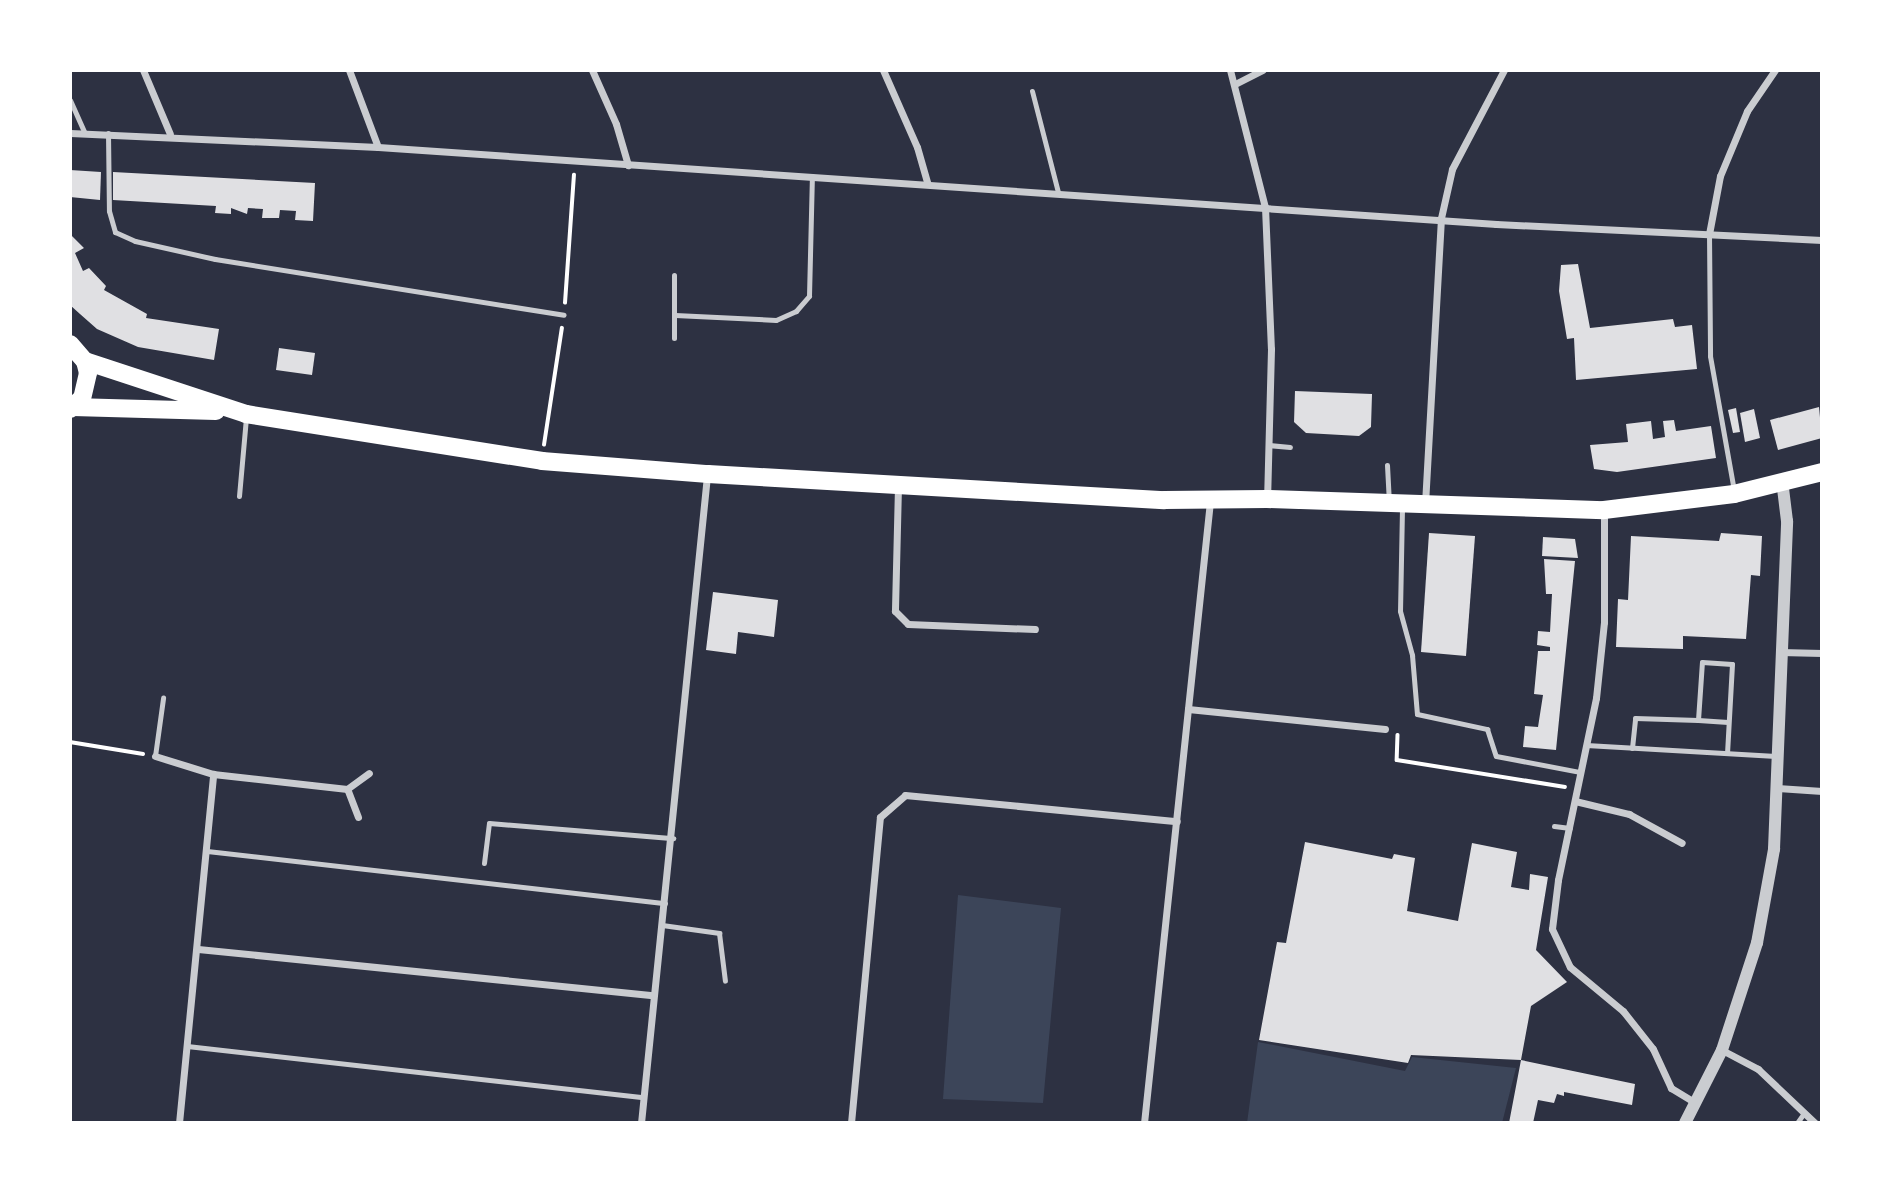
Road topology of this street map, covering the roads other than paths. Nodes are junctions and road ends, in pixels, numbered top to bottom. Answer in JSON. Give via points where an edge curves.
{"nodes":[{"id":1,"x":143,"y":70,"type":"edge"},
{"id":2,"x":349,"y":70,"type":"edge"},
{"id":3,"x":592,"y":70,"type":"edge"},
{"id":4,"x":883,"y":70,"type":"edge"},
{"id":5,"x":1230,"y":70,"type":"edge"},
{"id":6,"x":1263,"y":70,"type":"edge"},
{"id":7,"x":1504,"y":70,"type":"edge"},
{"id":8,"x":1775,"y":70,"type":"edge"},
{"id":9,"x":1235,"y":84,"type":"junction"},
{"id":10,"x":1032,"y":91,"type":"dead end"},
{"id":11,"x":70,"y":100,"type":"edge"},
{"id":12,"x":70,"y":133,"type":"edge"},
{"id":13,"x":85,"y":133,"type":"junction"},
{"id":14,"x":108,"y":133,"type":"junction"},
{"id":15,"x":170,"y":134,"type":"junction"},
{"id":16,"x":378,"y":147,"type":"junction"},
{"id":17,"x":628,"y":165,"type":"junction"},
{"id":18,"x":812,"y":176,"type":"junction"},
{"id":19,"x":927,"y":183,"type":"junction"},
{"id":20,"x":1058,"y":192,"type":"junction"},
{"id":21,"x":1265,"y":207,"type":"junction"},
{"id":22,"x":1441,"y":218,"type":"junction"},
{"id":23,"x":1709,"y":234,"type":"junction"},
{"id":24,"x":1822,"y":240,"type":"edge"},
{"id":25,"x":674,"y":275,"type":"dead end"},
{"id":26,"x":564,"y":315,"type":"dead end"},
{"id":27,"x":676,"y":315,"type":"junction"},
{"id":28,"x":674,"y":338,"type":"dead end"},
{"id":29,"x":70,"y":344,"type":"edge"},
{"id":30,"x":85,"y":361,"type":"junction"},
{"id":31,"x":71,"y":408,"type":"edge"},
{"id":32,"x":240,"y":413,"type":"junction"},
{"id":33,"x":1268,"y":445,"type":"junction"},
{"id":34,"x":1290,"y":447,"type":"dead end"},
{"id":35,"x":1387,"y":466,"type":"dead end"},
{"id":36,"x":1822,"y":471,"type":"edge"},
{"id":37,"x":708,"y":474,"type":"junction"},
{"id":38,"x":1782,"y":483,"type":"junction"},
{"id":39,"x":898,"y":485,"type":"junction"},
{"id":40,"x":1734,"y":494,"type":"junction"},
{"id":41,"x":239,"y":495,"type":"dead end"},
{"id":42,"x":1267,"y":499,"type":"junction"},
{"id":43,"x":1210,"y":500,"type":"junction"},
{"id":44,"x":1396,"y":504,"type":"junction"},
{"id":45,"x":1425,"y":505,"type":"junction"},
{"id":46,"x":1604,"y":510,"type":"junction"},
{"id":47,"x":1035,"y":629,"type":"dead end"},
{"id":48,"x":1779,"y":652,"type":"junction"},
{"id":49,"x":1822,"y":653,"type":"edge"},
{"id":50,"x":163,"y":698,"type":"dead end"},
{"id":51,"x":1188,"y":709,"type":"junction"},
{"id":52,"x":1698,"y":720,"type":"junction"},
{"id":53,"x":1728,"y":722,"type":"junction"},
{"id":54,"x":1385,"y":729,"type":"road end"},
{"id":55,"x":1586,"y":745,"type":"junction"},
{"id":56,"x":1633,"y":748,"type":"junction"},
{"id":57,"x":1727,"y":753,"type":"junction"},
{"id":58,"x":155,"y":756,"type":"joint"},
{"id":59,"x":1776,"y":756,"type":"junction"},
{"id":60,"x":1580,"y":772,"type":"junction"},
{"id":61,"x":369,"y":773,"type":"dead end"},
{"id":62,"x":213,"y":774,"type":"junction"},
{"id":63,"x":1776,"y":788,"type":"junction"},
{"id":64,"x":347,"y":789,"type":"junction"},
{"id":65,"x":1822,"y":791,"type":"edge"},
{"id":66,"x":1575,"y":802,"type":"junction"},
{"id":67,"x":358,"y":817,"type":"dead end"},
{"id":68,"x":1177,"y":821,"type":"junction"},
{"id":69,"x":1554,"y":826,"type":"dead end"},
{"id":70,"x":1570,"y":828,"type":"junction"},
{"id":71,"x":673,"y":838,"type":"junction"},
{"id":72,"x":1682,"y":843,"type":"dead end"},
{"id":73,"x":206,"y":851,"type":"junction"},
{"id":74,"x":484,"y":863,"type":"dead end"},
{"id":75,"x":665,"y":903,"type":"junction"},
{"id":76,"x":662,"y":925,"type":"junction"},
{"id":77,"x":198,"y":949,"type":"junction"},
{"id":78,"x":725,"y":981,"type":"dead end"},
{"id":79,"x":653,"y":995,"type":"junction"},
{"id":80,"x":187,"y":1046,"type":"junction"},
{"id":81,"x":1722,"y":1050,"type":"junction"},
{"id":82,"x":643,"y":1097,"type":"junction"},
{"id":83,"x":1693,"y":1101,"type":"junction"},
{"id":84,"x":1804,"y":1113,"type":"junction"},
{"id":85,"x":179,"y":1123,"type":"edge"},
{"id":86,"x":640,"y":1123,"type":"edge"},
{"id":87,"x":851,"y":1123,"type":"edge"},
{"id":88,"x":1144,"y":1123,"type":"edge"},
{"id":89,"x":1685,"y":1123,"type":"edge"},
{"id":90,"x":1797,"y":1123,"type":"edge"},
{"id":91,"x":1815,"y":1123,"type":"edge"}],
"edges":[{"from":1,"to":15,"type":"street"},
{"from":2,"to":16,"type":"street"},
{"from":3,"to":17,"type":"street"},
{"from":4,"to":19,"type":"street","via":[[917,147]]},
{"from":5,"to":9,"type":"street"},
{"from":6,"to":9,"type":"street"},
{"from":7,"to":22,"type":"street","via":[[1452,169]]},
{"from":8,"to":23,"type":"street","via":[[1747,111],[1720,176]]},
{"from":9,"to":21,"type":"street"},
{"from":10,"to":20,"type":"lane"},
{"from":11,"to":13,"type":"lane"},
{"from":12,"to":13,"type":"street"},
{"from":13,"to":14,"type":"street"},
{"from":14,"to":15,"type":"street"},
{"from":14,"to":26,"type":"lane","via":[[109,211],[115,232],[135,241],[215,259]]},
{"from":15,"to":16,"type":"street"},
{"from":16,"to":17,"type":"street"},
{"from":17,"to":18,"type":"street"},
{"from":18,"to":19,"type":"street"},
{"from":18,"to":27,"type":"lane","via":[[809,296],[796,311],[776,320]]},
{"from":19,"to":20,"type":"street"},
{"from":20,"to":21,"type":"street"},
{"from":21,"to":22,"type":"street"},
{"from":21,"to":33,"type":"street","via":[[1271,349]]},
{"from":22,"to":23,"type":"street","via":[[1496,225]]},
{"from":22,"to":45,"type":"street"},
{"from":23,"to":24,"type":"street"},
{"from":23,"to":40,"type":"lane","via":[[1710,356]]},
{"from":25,"to":27,"type":"lane"},
{"from":27,"to":28,"type":"lane"},
{"from":29,"to":30,"type":"highway"},
{"from":30,"to":31,"type":"highway","via":[[87,386]]},
{"from":30,"to":32,"type":"highway"},
{"from":31,"to":32,"type":"highway"},
{"from":32,"to":37,"type":"highway","via":[[542,461]]},
{"from":32,"to":41,"type":"lane"},
{"from":33,"to":34,"type":"lane"},
{"from":33,"to":42,"type":"street"},
{"from":35,"to":44,"type":"lane"},
{"from":36,"to":38,"type":"highway"},
{"from":37,"to":39,"type":"highway"},
{"from":37,"to":71,"type":"street"},
{"from":38,"to":40,"type":"highway"},
{"from":38,"to":48,"type":"street","via":[[1787,521]]},
{"from":39,"to":43,"type":"highway"},
{"from":39,"to":47,"type":"street","via":[[895,611],[908,624]]},
{"from":40,"to":46,"type":"highway"},
{"from":42,"to":43,"type":"highway"},
{"from":42,"to":44,"type":"highway"},
{"from":43,"to":51,"type":"street"},
{"from":44,"to":45,"type":"highway"},
{"from":44,"to":60,"type":"lane","via":[[1400,611],[1412,655],[1417,714],[1487,729],[1496,756]]},
{"from":45,"to":46,"type":"highway"},
{"from":46,"to":55,"type":"street","via":[[1604,622]]},
{"from":48,"to":49,"type":"street"},
{"from":48,"to":59,"type":"street"},
{"from":50,"to":58,"type":"lane"},
{"from":51,"to":54,"type":"street"},
{"from":51,"to":68,"type":"street"},
{"from":52,"to":53,"type":"lane"},
{"from":52,"to":53,"type":"lane","via":[[1702,662],[1732,664]]},
{"from":52,"to":56,"type":"lane","via":[[1635,718]]},
{"from":53,"to":57,"type":"lane"},
{"from":55,"to":56,"type":"lane"},
{"from":55,"to":60,"type":"street"},
{"from":56,"to":57,"type":"lane"},
{"from":57,"to":59,"type":"lane"},
{"from":58,"to":62,"type":"street"},
{"from":59,"to":63,"type":"street"},
{"from":60,"to":66,"type":"street"},
{"from":61,"to":64,"type":"street"},
{"from":62,"to":64,"type":"street"},
{"from":62,"to":73,"type":"street"},
{"from":63,"to":65,"type":"street"},
{"from":63,"to":81,"type":"street","via":[[1774,849],[1757,943]]},
{"from":64,"to":67,"type":"street"},
{"from":66,"to":70,"type":"street"},
{"from":66,"to":72,"type":"street","via":[[1629,814]]},
{"from":68,"to":87,"type":"street","via":[[905,795],[880,817]]},
{"from":68,"to":88,"type":"street"},
{"from":69,"to":70,"type":"lane"},
{"from":70,"to":83,"type":"street","via":[[1552,929],[1561,954],[1597,993],[1623,1011],[1653,1049],[1671,1088]]},
{"from":71,"to":74,"type":"lane","via":[[489,823]]},
{"from":71,"to":75,"type":"street"},
{"from":73,"to":75,"type":"lane"},
{"from":73,"to":77,"type":"street"},
{"from":75,"to":76,"type":"street"},
{"from":76,"to":78,"type":"lane","via":[[719,933]]},
{"from":76,"to":79,"type":"street"},
{"from":77,"to":79,"type":"street"},
{"from":77,"to":80,"type":"street"},
{"from":79,"to":82,"type":"street"},
{"from":80,"to":82,"type":"lane"},
{"from":80,"to":85,"type":"street"},
{"from":81,"to":83,"type":"street"},
{"from":81,"to":84,"type":"street","via":[[1758,1069]]},
{"from":82,"to":86,"type":"street"},
{"from":83,"to":89,"type":"street"},
{"from":84,"to":90,"type":"lane"},
{"from":84,"to":91,"type":"street"}]}
